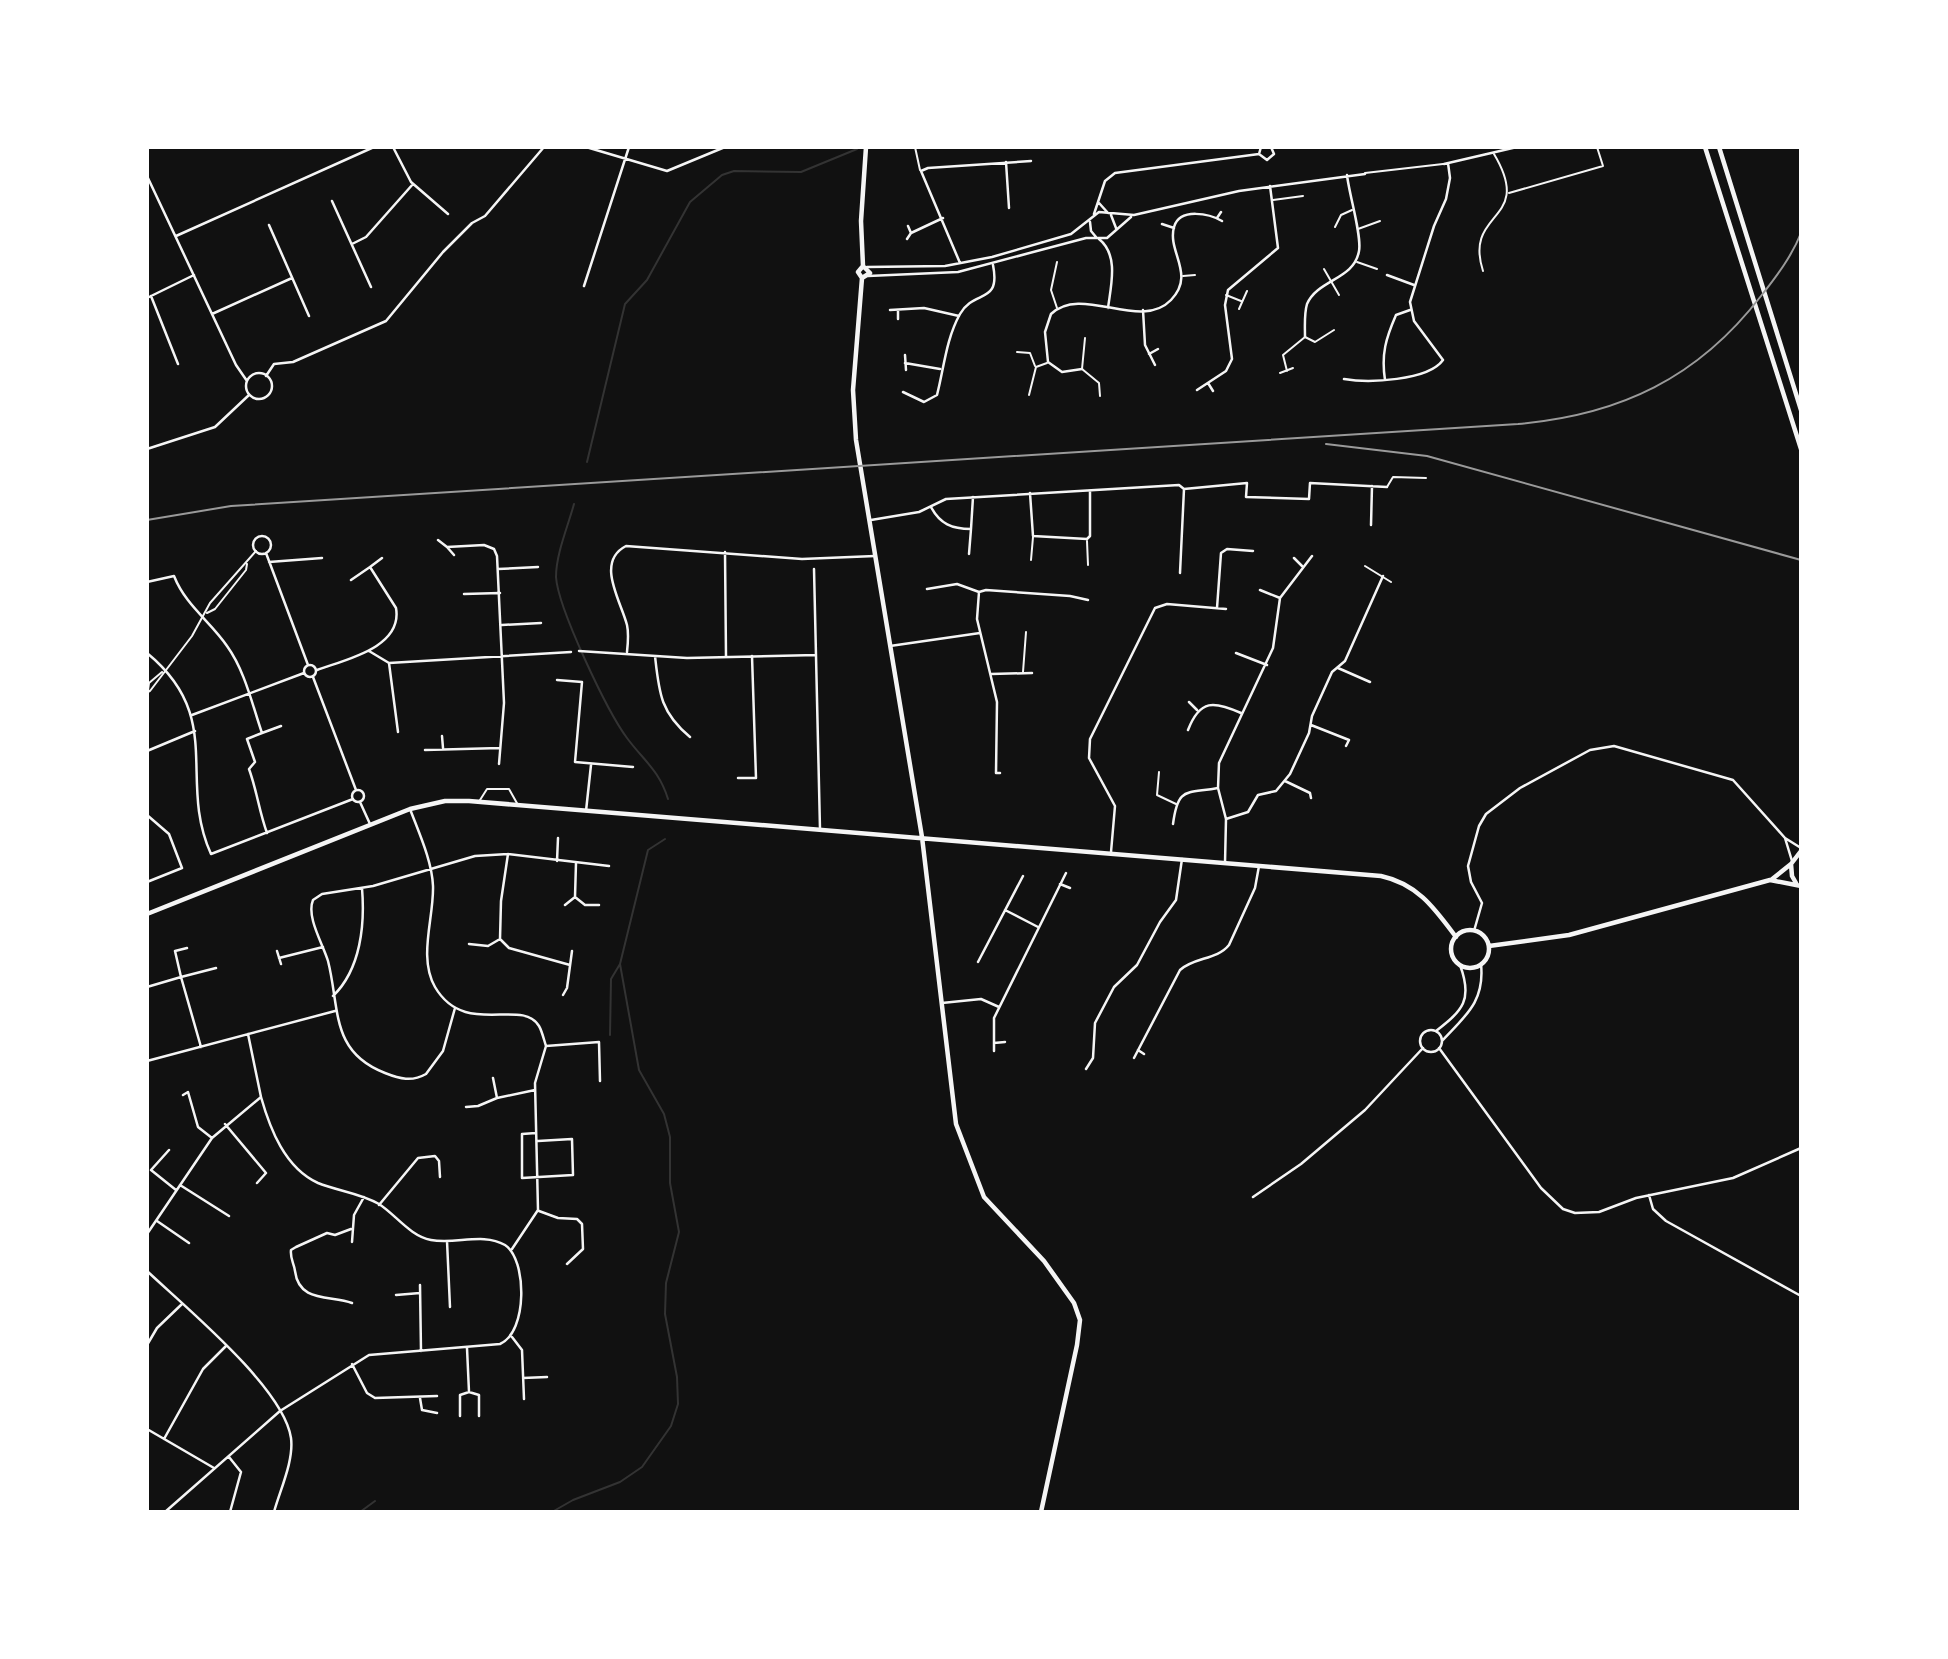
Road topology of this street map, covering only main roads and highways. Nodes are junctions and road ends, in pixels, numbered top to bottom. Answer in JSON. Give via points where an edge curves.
{"nodes":[{"id":1,"x":866,"y":147,"type":"edge"},
{"id":2,"x":1705,"y":147,"type":"edge"},
{"id":3,"x":1719,"y":147,"type":"edge"},
{"id":4,"x":865,"y":267,"type":"junction"},
{"id":5,"x":865,"y":277,"type":"junction"},
{"id":6,"x":1801,"y":410,"type":"edge"},
{"id":7,"x":1801,"y":449,"type":"edge"},
{"id":8,"x":922,"y":837,"type":"junction"},
{"id":9,"x":1801,"y":850,"type":"edge"},
{"id":10,"x":1791,"y":863,"type":"junction"},
{"id":11,"x":1770,"y":880,"type":"junction"},
{"id":12,"x":1800,"y":886,"type":"edge"},
{"id":13,"x":147,"y":914,"type":"edge"},
{"id":14,"x":1456,"y":937,"type":"junction"},
{"id":15,"x":1489,"y":946,"type":"junction"},
{"id":16,"x":1041,"y":1512,"type":"edge"}],
"edges":[{"from":1,"to":4,"type":"main road"},
{"from":2,"to":7,"type":"main road"},
{"from":3,"to":6,"type":"main road"},
{"from":4,"to":5,"type":"main road"},
{"from":4,"to":5,"type":"main road","via":[[858,272]]},
{"from":5,"to":8,"type":"main road","via":[[854,416]]},
{"from":8,"to":13,"type":"main road","via":[[445,801],[370,824]]},
{"from":8,"to":14,"type":"main road","via":[[1373,875],[1399,881],[1422,895]]},
{"from":8,"to":16,"type":"main road","via":[[956,1124],[989,1205],[1052,1270],[1080,1320]]},
{"from":9,"to":10,"type":"main road"},
{"from":10,"to":11,"type":"main road"},
{"from":10,"to":12,"type":"main road","via":[[1792,876]]},
{"from":11,"to":12,"type":"main road"},
{"from":11,"to":15,"type":"main road","via":[[1569,935]]},
{"from":14,"to":15,"type":"main road","via":[[1474,931],[1483,935]]},
{"from":14,"to":15,"type":"main road","via":[[1452,954],[1460,965],[1470,968],[1488,956]]}]}
